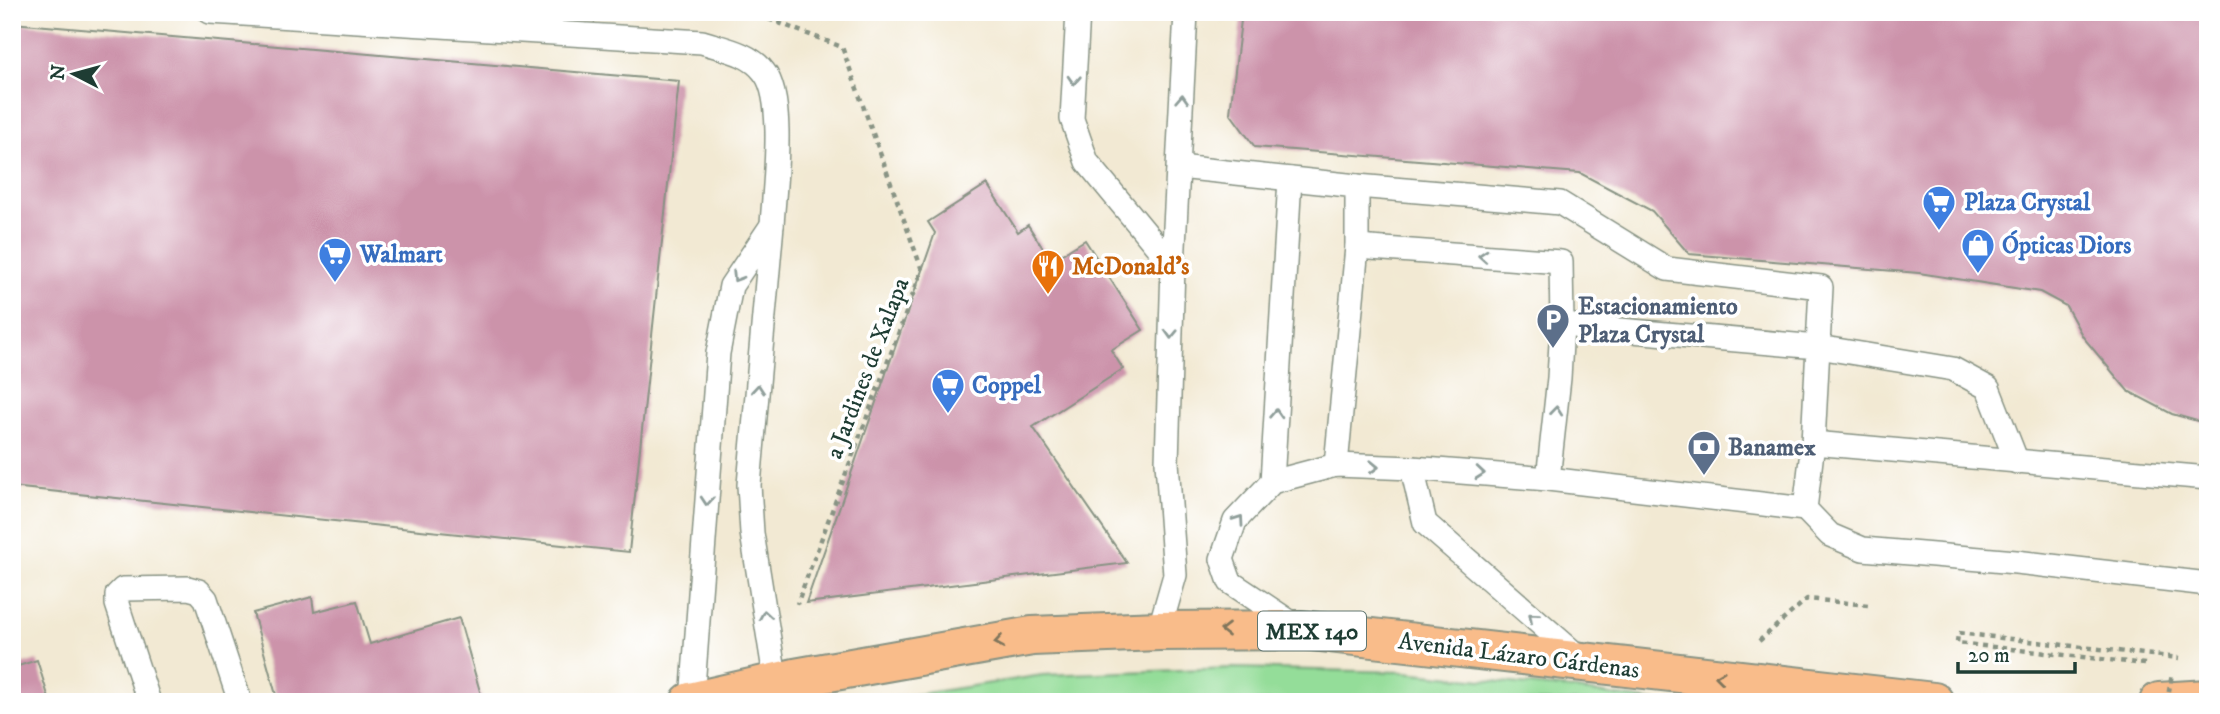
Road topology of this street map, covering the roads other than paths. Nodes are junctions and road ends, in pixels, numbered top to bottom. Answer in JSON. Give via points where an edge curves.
{"nodes":[{"id":1,"x":210,"y":12,"type":"edge"},
{"id":2,"x":1078,"y":12,"type":"edge"},
{"id":3,"x":1186,"y":12,"type":"edge"},
{"id":4,"x":1179,"y":167,"type":"junction"},
{"id":5,"x":1290,"y":179,"type":"junction"},
{"id":6,"x":1357,"y":186,"type":"junction"},
{"id":7,"x":772,"y":225,"type":"junction"},
{"id":8,"x":1357,"y":247,"type":"junction"},
{"id":9,"x":1173,"y":266,"type":"junction"},
{"id":10,"x":1562,"y":325,"type":"junction"},
{"id":11,"x":1818,"y":347,"type":"junction"},
{"id":12,"x":1813,"y":443,"type":"junction"},
{"id":13,"x":2017,"y":462,"type":"junction"},
{"id":14,"x":1336,"y":465,"type":"junction"},
{"id":15,"x":1412,"y":468,"type":"junction"},
{"id":16,"x":2208,"y":478,"type":"edge"},
{"id":17,"x":1548,"y":479,"type":"junction"},
{"id":18,"x":1272,"y":482,"type":"junction"},
{"id":19,"x":1805,"y":509,"type":"junction"},
{"id":20,"x":2208,"y":584,"type":"edge"},
{"id":21,"x":1302,"y":630,"type":"junction"},
{"id":22,"x":1159,"y":631,"type":"junction"},
{"id":23,"x":1584,"y":662,"type":"junction"},
{"id":24,"x":776,"y":683,"type":"junction"},
{"id":25,"x":2165,"y":688,"type":"edge"},
{"id":26,"x":2208,"y":699,"type":"edge"},
{"id":27,"x":691,"y":701,"type":"edge"},
{"id":28,"x":149,"y":702,"type":"edge"},
{"id":29,"x":240,"y":702,"type":"edge"},
{"id":30,"x":1934,"y":702,"type":"edge"}],
"edges":[{"from":1,"to":7,"type":"lane","via":[[702,42],[741,53],[764,71],[774,88]]},
{"from":2,"to":9,"type":"lane","one_way":true,"via":[[1072,119],[1087,162]]},
{"from":4,"to":3,"type":"lane","one_way":true},
{"from":4,"to":5,"type":"lane"},
{"from":4,"to":9,"type":"lane"},
{"from":5,"to":6,"type":"lane"},
{"from":18,"to":5,"type":"lane","one_way":true},
{"from":6,"to":8,"type":"lane"},
{"from":6,"to":11,"type":"lane","via":[[1560,204],[1667,269],[1821,288]]},
{"from":24,"to":7,"type":"lane","one_way":true,"via":[[752,533],[749,485]]},
{"from":7,"to":27,"type":"lane","one_way":true,"via":[[731,286],[718,353]]},
{"from":10,"to":8,"type":"lane","one_way":true,"via":[[1560,262]]},
{"from":8,"to":14,"type":"lane"},
{"from":9,"to":22,"type":"lane","one_way":true,"via":[[1167,462],[1175,575]]},
{"from":10,"to":11,"type":"lane"},
{"from":17,"to":10,"type":"lane","one_way":true},
{"from":11,"to":12,"type":"lane"},
{"from":11,"to":13,"type":"lane","via":[[1953,369],[1987,388]]},
{"from":12,"to":13,"type":"lane"},
{"from":12,"to":19,"type":"lane"},
{"from":13,"to":16,"type":"lane"},
{"from":14,"to":15,"type":"lane","one_way":true},
{"from":14,"to":18,"type":"lane"},
{"from":15,"to":17,"type":"lane","one_way":true},
{"from":23,"to":15,"type":"lane","one_way":true,"via":[[1425,523]]},
{"from":17,"to":19,"type":"lane"},
{"from":21,"to":18,"type":"lane","one_way":true,"via":[[1230,582],[1222,559],[1235,521]]},
{"from":19,"to":20,"type":"lane","via":[[1830,535],[1863,549]]},
{"from":21,"to":22,"type":"highway","name":"Avenida Lázaro Cárdenas","number":"MEX 140","one_way":true},
{"from":21,"to":23,"type":"highway","name":"Avenida Lázaro Cárdenas","number":"MEX 140"},
{"from":22,"to":24,"type":"highway","name":"Avenida Lázaro Cárdenas","number":"MEX 140","one_way":true,"via":[[1032,636]]},
{"from":30,"to":23,"type":"highway","name":"Avenida Lázaro Cárdenas","number":"MEX 140","one_way":true},
{"from":24,"to":27,"type":"highway","name":"Avenida Lázaro Cárdenas","number":"MEX 140"},
{"from":25,"to":26,"type":"highway"},
{"from":28,"to":29,"type":"lane","via":[[117,604],[123,589],[199,591],[206,599]]}]}
